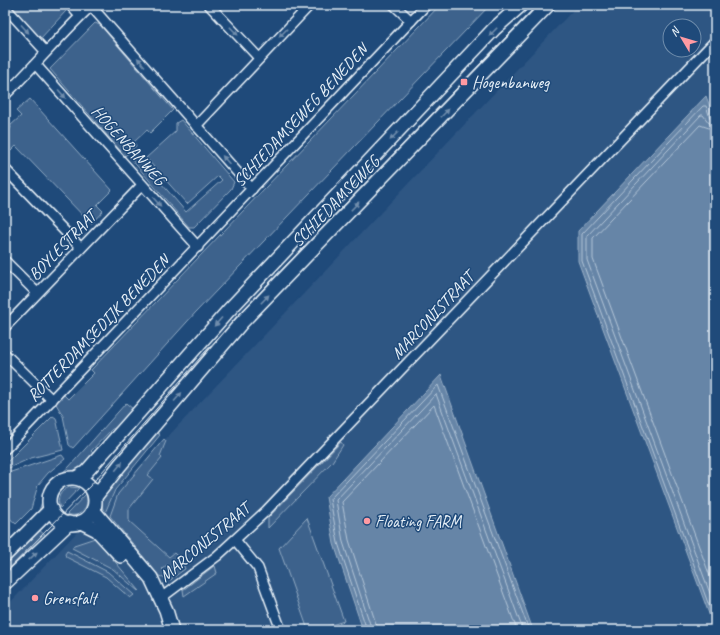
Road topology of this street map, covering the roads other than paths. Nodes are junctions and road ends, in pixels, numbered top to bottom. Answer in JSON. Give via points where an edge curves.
{"nodes":[{"id":1,"x":70,"y":5,"type":"edge"},
{"id":2,"x":91,"y":5,"type":"edge"},
{"id":3,"x":209,"y":5,"type":"edge"},
{"id":4,"x":310,"y":5,"type":"edge"},
{"id":5,"x":394,"y":5,"type":"edge"},
{"id":6,"x":426,"y":5,"type":"edge"},
{"id":7,"x":521,"y":5,"type":"edge"},
{"id":8,"x":548,"y":5,"type":"edge"},
{"id":9,"x":5,"y":7,"type":"edge"},
{"id":10,"x":80,"y":16,"type":"junction"},
{"id":11,"x":411,"y":21,"type":"junction"},
{"id":12,"x":715,"y":42,"type":"edge"},
{"id":13,"x":46,"y":52,"type":"junction"},
{"id":14,"x":259,"y":58,"type":"junction"},
{"id":15,"x":36,"y":65,"type":"junction"},
{"id":16,"x":5,"y":95,"type":"edge"},
{"id":17,"x":196,"y":126,"type":"junction"},
{"id":18,"x":5,"y":169,"type":"edge"},
{"id":19,"x":142,"y":185,"type":"junction"},
{"id":20,"x":252,"y":189,"type":"junction"},
{"id":21,"x":198,"y":246,"type":"junction"},
{"id":22,"x":81,"y":248,"type":"junction"},
{"id":23,"x":5,"y":261,"type":"edge"},
{"id":24,"x":37,"y":293,"type":"junction"},
{"id":25,"x":5,"y":327,"type":"edge"},
{"id":26,"x":5,"y":354,"type":"edge"},
{"id":27,"x":52,"y":400,"type":"junction"},
{"id":28,"x":5,"y":449,"type":"edge"},
{"id":29,"x":76,"y":478,"type":"junction"},
{"id":30,"x":94,"y":504,"type":"junction"},
{"id":31,"x":51,"y":509,"type":"junction"},
{"id":32,"x":75,"y":523,"type":"junction"},
{"id":33,"x":236,"y":541,"type":"junction"},
{"id":34,"x":5,"y":555,"type":"edge"},
{"id":35,"x":5,"y":583,"type":"edge"},
{"id":36,"x":161,"y":598,"type":"junction"},
{"id":37,"x":172,"y":630,"type":"edge"},
{"id":38,"x":281,"y":630,"type":"edge"}],
"edges":[{"from":1,"to":10,"type":"street"},
{"from":2,"to":10,"type":"street"},
{"from":17,"to":2,"type":"street","one_way":true},
{"from":3,"to":14,"type":"street","one_way":true},
{"from":4,"to":14,"type":"street","one_way":true},
{"from":5,"to":11,"type":"street"},
{"from":6,"to":11,"type":"street","name":"SCHIEDAMSEWEG BENEDEN"},
{"from":7,"to":29,"type":"main road","name":"SCHIEDAMSEWEG","one_way":true,"via":[[494,30],[228,310],[86,472]]},
{"from":30,"to":8,"type":"main road","name":"SCHIEDAMSEWEG","one_way":true,"via":[[153,426],[242,322]]},
{"from":9,"to":13,"type":"street","one_way":true},
{"from":10,"to":13,"type":"street"},
{"from":11,"to":20,"type":"street","name":"SCHIEDAMSEWEG BENEDEN"},
{"from":12,"to":33,"type":"street","name":"MARCONISTRAAT"},
{"from":13,"to":15,"type":"street"},
{"from":14,"to":17,"type":"street"},
{"from":15,"to":16,"type":"street"},
{"from":15,"to":19,"type":"street","name":"HOGENBANWEG","one_way":true},
{"from":20,"to":17,"type":"street","one_way":true},
{"from":18,"to":22,"type":"street"},
{"from":19,"to":21,"type":"street","name":"HOGENBANWEG","one_way":true},
{"from":19,"to":22,"type":"street","name":"BOYLESTRAAT"},
{"from":20,"to":21,"type":"street","name":"SCHIEDAMSEWEG BENEDEN"},
{"from":21,"to":27,"type":"street","name":"ROTTERDAMSEDIJK BENEDEN"},
{"from":22,"to":24,"type":"street","name":"BOYLESTRAAT"},
{"from":23,"to":24,"type":"street"},
{"from":24,"to":25,"type":"street","name":"BOYLESTRAAT"},
{"from":26,"to":27,"type":"street"},
{"from":27,"to":28,"type":"street","name":"ROTTERDAMSEDIJK BENEDEN"},
{"from":29,"to":30,"type":"main road","via":[[87,483],[93,492]]},
{"from":29,"to":31,"type":"main road","via":[[64,480],[55,486],[50,497]]},
{"from":30,"to":32,"type":"main road","via":[[86,519]]},
{"from":30,"to":36,"type":"main road","via":[[151,578]]},
{"from":31,"to":32,"type":"main road","via":[[58,518]]},
{"from":31,"to":34,"type":"main road"},
{"from":35,"to":32,"type":"main road","one_way":true},
{"from":32,"to":36,"type":"main road","via":[[97,530]]},
{"from":33,"to":36,"type":"street","name":"MARCONISTRAAT"},
{"from":33,"to":38,"type":"street","via":[[258,568]]},
{"from":36,"to":37,"type":"main road"}]}
